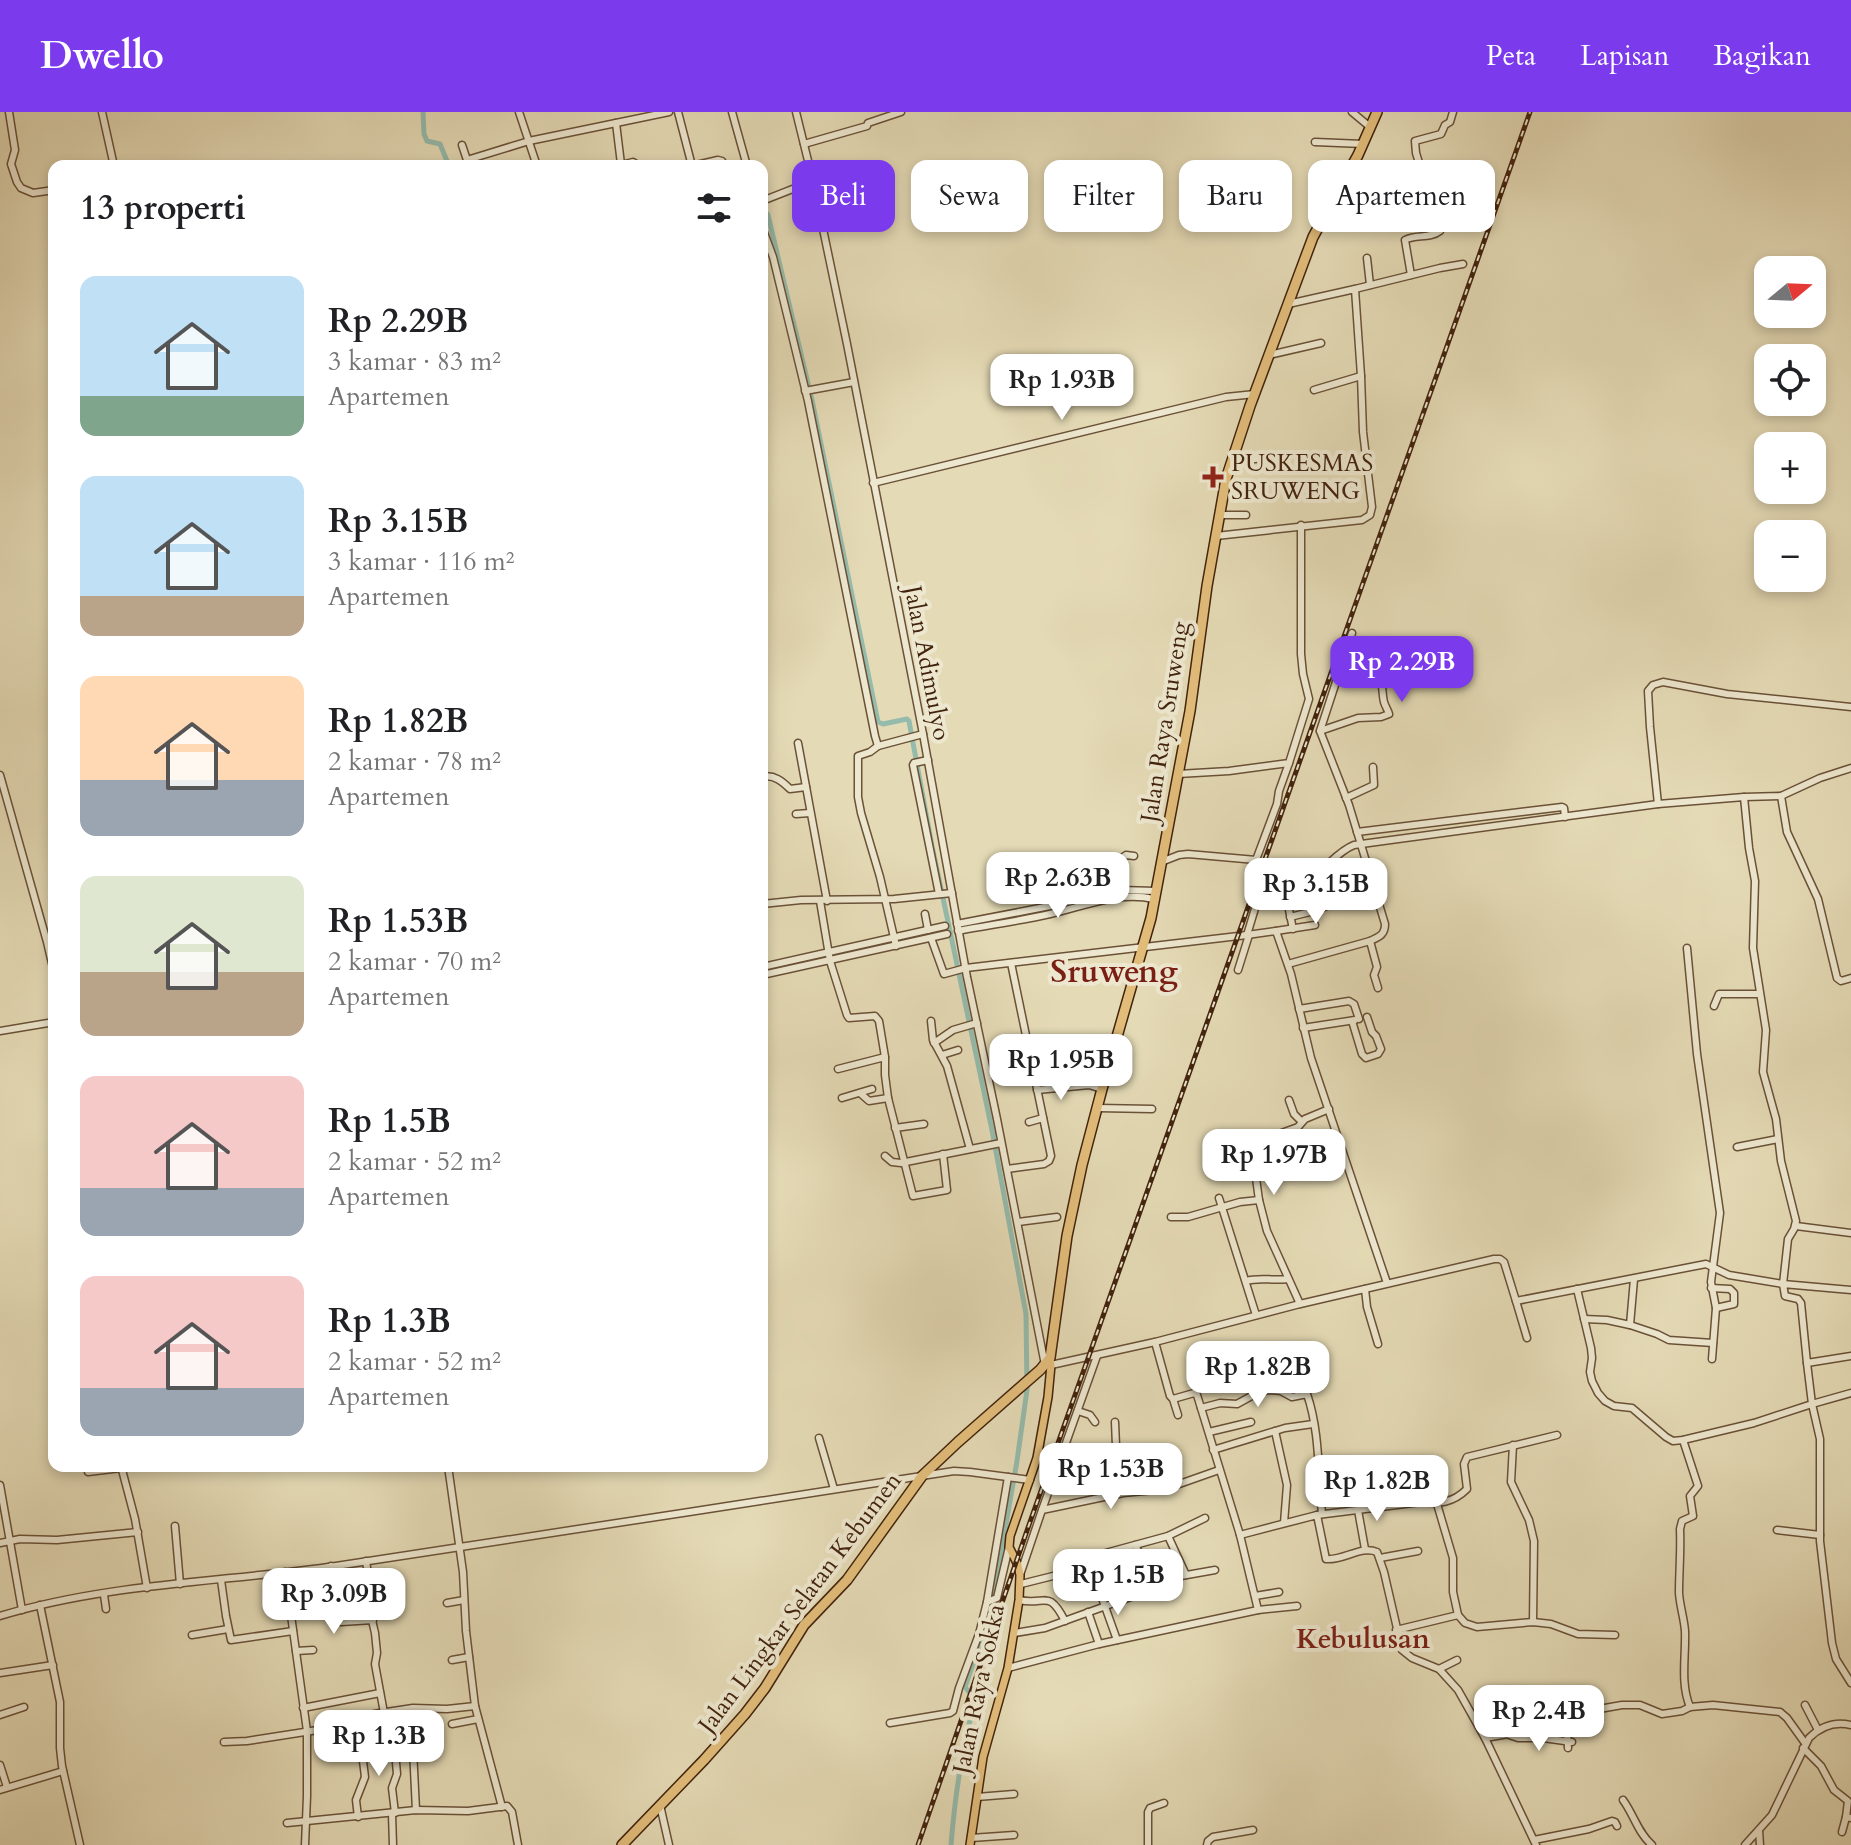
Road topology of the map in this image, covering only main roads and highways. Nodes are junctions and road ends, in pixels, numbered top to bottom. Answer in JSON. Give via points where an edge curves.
{"nodes":[{"id":1,"x":1377,"y":112,"type":"edge"},
{"id":2,"x":1049,"y":1363,"type":"junction"},
{"id":3,"x":971,"y":1842,"type":"edge"},
{"id":4,"x":622,"y":1845,"type":"edge"}],
"edges":[{"from":1,"to":2,"type":"highway","name":"Jalan Raya Sruweng","via":[[1313,237],[1226,479],[1155,895],[1082,1165]]},
{"from":2,"to":3,"type":"main road","name":"Jalan Raya Sokka","via":[[1044,1427],[1010,1536],[1020,1580],[1015,1633],[983,1757]]},
{"from":2,"to":4,"type":"highway","name":"Jalan Lingkar Selatan Kebumen","via":[[922,1476],[847,1580],[804,1625],[745,1714]]}]}
